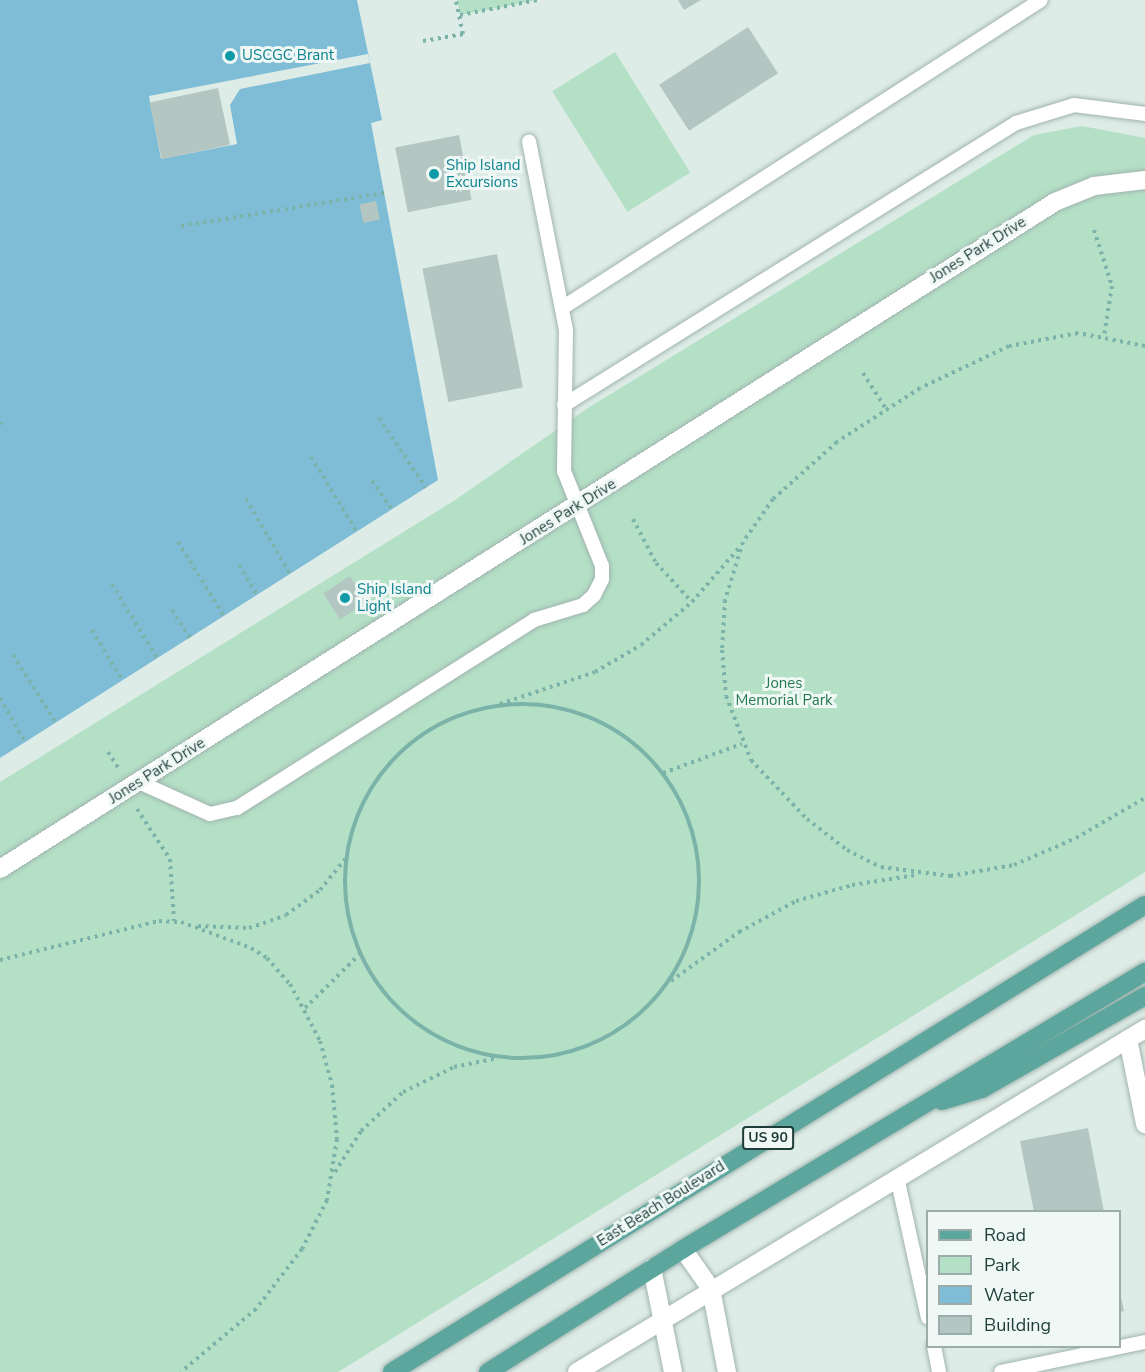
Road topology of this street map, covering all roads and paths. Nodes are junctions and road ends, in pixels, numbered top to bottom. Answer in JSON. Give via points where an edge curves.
{"nodes":[{"id":1,"x":456,"y":0,"type":"edge"},
{"id":2,"x":537,"y":0,"type":"edge"},
{"id":3,"x":1041,"y":0,"type":"edge"},
{"id":4,"x":459,"y":15,"type":"dead end"},
{"id":5,"x":423,"y":41,"type":"dead end"},
{"id":6,"x":1145,"y":114,"type":"edge"},
{"id":7,"x":530,"y":142,"type":"dead end"},
{"id":8,"x":1145,"y":180,"type":"edge"},
{"id":9,"x":384,"y":193,"type":"dead end"},
{"id":10,"x":181,"y":226,"type":"dead end"},
{"id":11,"x":1094,"y":230,"type":"dead end"},
{"id":12,"x":562,"y":308,"type":"junction"},
{"id":13,"x":1104,"y":336,"type":"junction"},
{"id":14,"x":1145,"y":346,"type":"edge"},
{"id":15,"x":863,"y":373,"type":"dead end"},
{"id":16,"x":564,"y":405,"type":"junction"},
{"id":17,"x":886,"y":409,"type":"junction"},
{"id":18,"x":379,"y":418,"type":"dead end"},
{"id":19,"x":0,"y":422,"type":"edge"},
{"id":20,"x":4,"y":428,"type":"dead end"},
{"id":21,"x":311,"y":457,"type":"dead end"},
{"id":22,"x":372,"y":482,"type":"dead end"},
{"id":23,"x":426,"y":488,"type":"dead end"},
{"id":24,"x":246,"y":499,"type":"dead end"},
{"id":25,"x":576,"y":507,"type":"junction"},
{"id":26,"x":392,"y":510,"type":"dead end"},
{"id":27,"x":633,"y":519,"type":"dead end"},
{"id":28,"x":357,"y":532,"type":"dead end"},
{"id":29,"x":178,"y":542,"type":"dead end"},
{"id":30,"x":743,"y":542,"type":"junction"},
{"id":31,"x":239,"y":565,"type":"dead end"},
{"id":32,"x":290,"y":574,"type":"dead end"},
{"id":33,"x":112,"y":584,"type":"dead end"},
{"id":34,"x":257,"y":595,"type":"dead end"},
{"id":35,"x":692,"y":602,"type":"junction"},
{"id":36,"x":172,"y":610,"type":"dead end"},
{"id":37,"x":224,"y":616,"type":"dead end"},
{"id":38,"x":92,"y":630,"type":"dead end"},
{"id":39,"x":190,"y":638,"type":"dead end"},
{"id":40,"x":13,"y":655,"type":"dead end"},
{"id":41,"x":157,"y":658,"type":"dead end"},
{"id":42,"x":122,"y":680,"type":"dead end"},
{"id":43,"x":0,"y":698,"type":"edge"},
{"id":44,"x":491,"y":707,"type":"junction"},
{"id":45,"x":56,"y":723,"type":"dead end"},
{"id":46,"x":26,"y":742,"type":"dead end"},
{"id":47,"x":742,"y":744,"type":"junction"},
{"id":48,"x":108,"y":752,"type":"dead end"},
{"id":49,"x":663,"y":773,"type":"junction"},
{"id":50,"x":134,"y":785,"type":"junction"},
{"id":51,"x":1145,"y":798,"type":"edge"},
{"id":52,"x":346,"y":856,"type":"junction"},
{"id":53,"x":0,"y":869,"type":"edge"},
{"id":54,"x":922,"y":875,"type":"junction"},
{"id":55,"x":1145,"y":905,"type":"edge"},
{"id":56,"x":174,"y":921,"type":"junction"},
{"id":57,"x":191,"y":925,"type":"junction"},
{"id":58,"x":360,"y":954,"type":"junction"},
{"id":59,"x":0,"y":960,"type":"edge"},
{"id":60,"x":1145,"y":972,"type":"edge"},
{"id":61,"x":667,"y":983,"type":"junction"},
{"id":62,"x":1145,"y":996,"type":"edge"},
{"id":63,"x":305,"y":1008,"type":"junction"},
{"id":64,"x":1145,"y":1029,"type":"edge"},
{"id":65,"x":1128,"y":1039,"type":"junction"},
{"id":66,"x":502,"y":1057,"type":"junction"},
{"id":67,"x":917,"y":1109,"type":"junction"},
{"id":68,"x":1145,"y":1124,"type":"edge"},
{"id":69,"x":333,"y":1175,"type":"junction"},
{"id":70,"x":897,"y":1177,"type":"junction"},
{"id":71,"x":683,"y":1249,"type":"junction"},
{"id":72,"x":652,"y":1268,"type":"junction"},
{"id":73,"x":711,"y":1289,"type":"junction"},
{"id":74,"x":926,"y":1313,"type":"edge"},
{"id":75,"x":663,"y":1319,"type":"junction"},
{"id":76,"x":1145,"y":1342,"type":"edge"},
{"id":77,"x":1121,"y":1347,"type":"edge"},
{"id":78,"x":934,"y":1348,"type":"edge"},
{"id":79,"x":1116,"y":1348,"type":"edge"},
{"id":80,"x":181,"y":1372,"type":"edge"},
{"id":81,"x":392,"y":1372,"type":"edge"},
{"id":82,"x":488,"y":1372,"type":"edge"},
{"id":83,"x":578,"y":1372,"type":"edge"},
{"id":84,"x":673,"y":1372,"type":"edge"},
{"id":85,"x":728,"y":1372,"type":"edge"},
{"id":86,"x":939,"y":1372,"type":"edge"},
{"id":87,"x":1001,"y":1372,"type":"edge"}],
"edges":[{"from":1,"to":5,"type":"path","via":[[463,34]]},
{"from":2,"to":4,"type":"path"},
{"from":3,"to":12,"type":"lane"},
{"from":6,"to":16,"type":"lane","via":[[1074,105],[1016,123]]},
{"from":7,"to":12,"type":"lane"},
{"from":8,"to":25,"type":"street","name":"Jones Park Drive","via":[[1094,186],[1055,202]]},
{"from":9,"to":10,"type":"path"},
{"from":11,"to":13,"type":"path","via":[[1112,286]]},
{"from":12,"to":16,"type":"lane","via":[[566,330]]},
{"from":13,"to":14,"type":"path"},
{"from":13,"to":17,"type":"path","via":[[1052,335],[1009,346],[957,368]]},
{"from":15,"to":17,"type":"path"},
{"from":16,"to":25,"type":"lane","via":[[564,471]]},
{"from":17,"to":30,"type":"path","via":[[802,471],[773,499]]},
{"from":18,"to":23,"type":"path"},
{"from":19,"to":20,"type":"path"},
{"from":21,"to":28,"type":"path"},
{"from":22,"to":26,"type":"path"},
{"from":24,"to":32,"type":"path"},
{"from":25,"to":50,"type":"street","name":"Jones Park Drive"},
{"from":25,"to":50,"type":"lane","via":[[602,566],[602,579],[583,605],[534,620],[237,808],[210,814]]},
{"from":27,"to":35,"type":"path","via":[[656,563]]},
{"from":29,"to":37,"type":"path"},
{"from":30,"to":35,"type":"path"},
{"from":30,"to":47,"type":"path","via":[[725,600],[722,650],[726,696]]},
{"from":31,"to":34,"type":"path"},
{"from":33,"to":41,"type":"path"},
{"from":35,"to":44,"type":"path","via":[[641,645],[595,672]]},
{"from":36,"to":39,"type":"path"},
{"from":38,"to":42,"type":"path"},
{"from":40,"to":45,"type":"path"},
{"from":43,"to":46,"type":"path"},
{"from":44,"to":49,"type":"path","via":[[523,704],[585,715],[634,743]]},
{"from":44,"to":52,"type":"path","via":[[432,729],[399,754],[366,796]]},
{"from":47,"to":49,"type":"path"},
{"from":47,"to":54,"type":"path","via":[[777,790],[839,844],[881,867]]},
{"from":48,"to":50,"type":"path"},
{"from":49,"to":61,"type":"path","via":[[685,810],[699,864],[694,926]]},
{"from":50,"to":53,"type":"street","name":"Jones Park Drive"},
{"from":50,"to":56,"type":"path","via":[[134,805],[170,859]]},
{"from":51,"to":54,"type":"path","via":[[1076,838],[1014,865],[970,874]]},
{"from":52,"to":57,"type":"path","via":[[320,890],[286,915],[249,927]]},
{"from":52,"to":58,"type":"path","via":[[348,918]]},
{"from":54,"to":61,"type":"path","via":[[852,885],[796,902],[739,932]]},
{"from":55,"to":81,"type":"main road","name":"East Beach Boulevard","number":"US 90"},
{"from":56,"to":57,"type":"path"},
{"from":56,"to":59,"type":"path","via":[[124,929]]},
{"from":57,"to":63,"type":"path","via":[[267,958]]},
{"from":58,"to":63,"type":"path"},
{"from":58,"to":66,"type":"path","via":[[391,1002],[415,1023],[442,1040]]},
{"from":60,"to":67,"type":"main road"},
{"from":61,"to":66,"type":"path","via":[[623,1028],[595,1043],[534,1058]]},
{"from":62,"to":67,"type":"main road","via":[[982,1089]]},
{"from":63,"to":69,"type":"path","via":[[320,1041],[332,1085],[337,1139]]},
{"from":64,"to":65,"type":"street"},
{"from":65,"to":68,"type":"street"},
{"from":65,"to":70,"type":"street"},
{"from":66,"to":69,"type":"path","via":[[454,1066],[403,1092],[361,1131]]},
{"from":67,"to":71,"type":"main road"},
{"from":69,"to":80,"type":"path","via":[[317,1222],[280,1279],[231,1333]]},
{"from":70,"to":73,"type":"street"},
{"from":70,"to":74,"type":"lane"},
{"from":71,"to":72,"type":"main road"},
{"from":71,"to":73,"type":"street"},
{"from":72,"to":75,"type":"street"},
{"from":72,"to":82,"type":"main road"},
{"from":73,"to":75,"type":"street"},
{"from":73,"to":85,"type":"street"},
{"from":75,"to":83,"type":"street"},
{"from":75,"to":84,"type":"street"},
{"from":76,"to":77,"type":"lane"},
{"from":78,"to":86,"type":"lane"},
{"from":79,"to":87,"type":"lane"}]}
